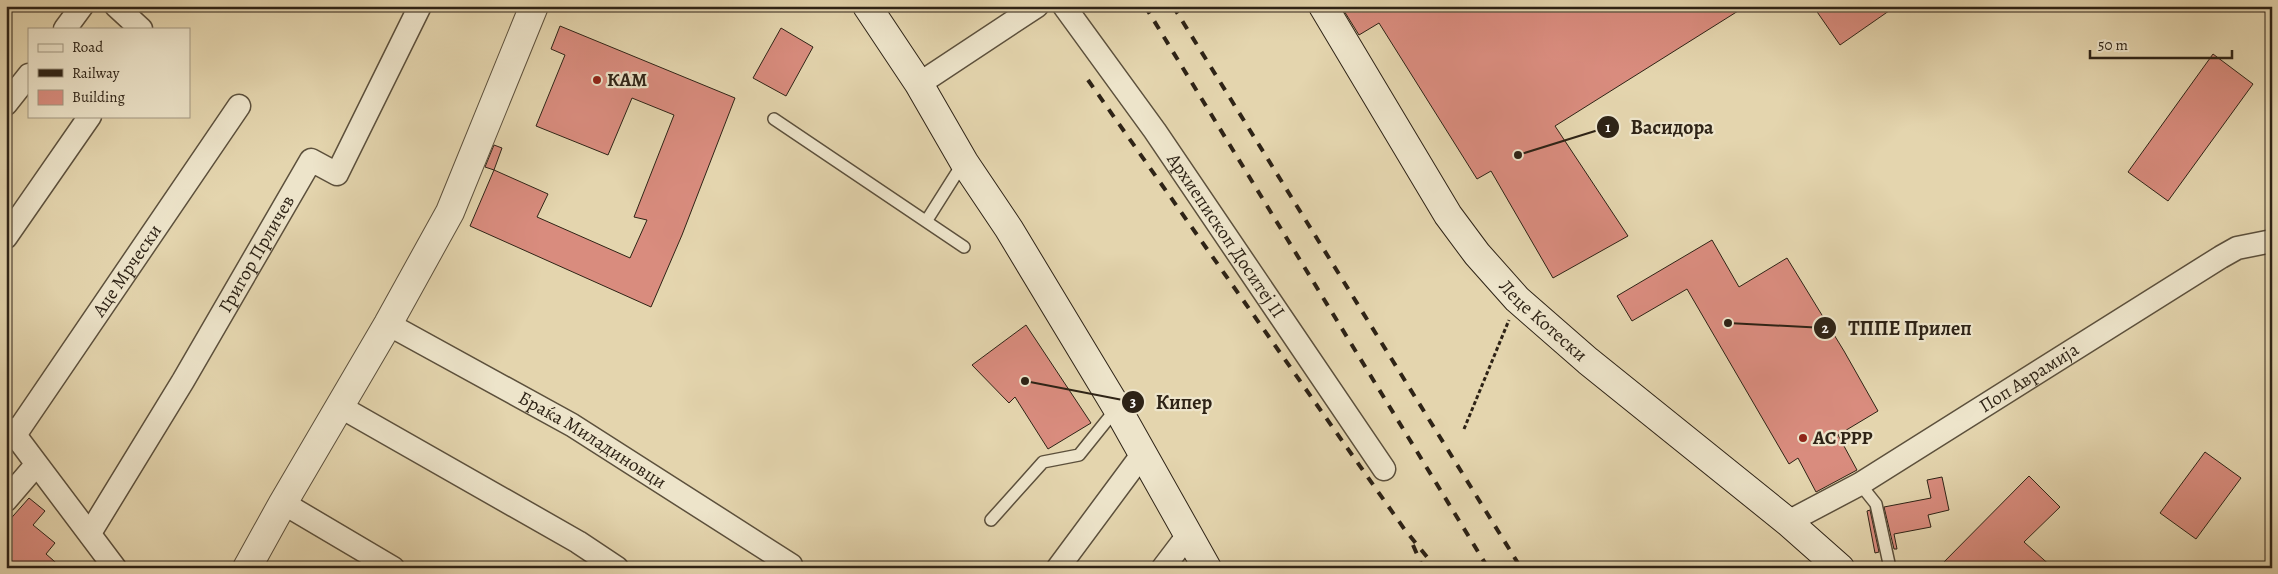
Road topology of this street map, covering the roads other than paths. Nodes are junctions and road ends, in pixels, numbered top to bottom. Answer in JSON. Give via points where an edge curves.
{"nodes":[{"id":1,"x":82,"y":6,"type":"edge"},
{"id":2,"x":116,"y":6,"type":"edge"},
{"id":3,"x":420,"y":6,"type":"edge"},
{"id":4,"x":534,"y":6,"type":"edge"},
{"id":5,"x":867,"y":6,"type":"edge"},
{"id":6,"x":1037,"y":6,"type":"edge"},
{"id":7,"x":1064,"y":6,"type":"edge"},
{"id":8,"x":1322,"y":6,"type":"edge"},
{"id":9,"x":66,"y":28,"type":"edge"},
{"id":10,"x":139,"y":28,"type":"edge"},
{"id":11,"x":28,"y":76,"type":"edge"},
{"id":12,"x":919,"y":84,"type":"junction"},
{"id":13,"x":6,"y":104,"type":"edge"},
{"id":14,"x":239,"y":106,"type":"dead end"},
{"id":15,"x":89,"y":118,"type":"edge"},
{"id":16,"x":774,"y":119,"type":"dead end"},
{"id":17,"x":964,"y":162,"type":"junction"},
{"id":18,"x":927,"y":220,"type":"junction"},
{"id":19,"x":6,"y":236,"type":"edge"},
{"id":20,"x":2272,"y":241,"type":"edge"},
{"id":21,"x":964,"y":247,"type":"dead end"},
{"id":22,"x":388,"y":324,"type":"junction"},
{"id":23,"x":339,"y":406,"type":"junction"},
{"id":24,"x":1117,"y":408,"type":"junction"},
{"id":25,"x":11,"y":431,"type":"edge"},
{"id":26,"x":1144,"y":452,"type":"junction"},
{"id":27,"x":36,"y":464,"type":"junction"},
{"id":28,"x":1384,"y":470,"type":"dead end"},
{"id":29,"x":1860,"y":484,"type":"junction"},
{"id":30,"x":6,"y":500,"type":"edge"},
{"id":31,"x":283,"y":503,"type":"junction"},
{"id":32,"x":991,"y":520,"type":"dead end"},
{"id":33,"x":1788,"y":522,"type":"junction"},
{"id":34,"x":90,"y":533,"type":"junction"},
{"id":35,"x":1188,"y":535,"type":"junction"},
{"id":36,"x":791,"y":565,"type":"dead end"},
{"id":37,"x":115,"y":568,"type":"edge"},
{"id":38,"x":248,"y":568,"type":"edge"},
{"id":39,"x":393,"y":568,"type":"edge"},
{"id":40,"x":617,"y":568,"type":"edge"},
{"id":41,"x":1058,"y":568,"type":"edge"},
{"id":42,"x":1164,"y":568,"type":"edge"},
{"id":43,"x":1207,"y":568,"type":"edge"},
{"id":44,"x":1840,"y":568,"type":"edge"},
{"id":45,"x":1890,"y":568,"type":"edge"}],
"edges":[{"from":1,"to":9,"type":"street"},
{"from":2,"to":10,"type":"street"},
{"from":3,"to":34,"type":"street","name":"Григор Прличев","via":[[337,174],[311,160],[183,381]]},
{"from":4,"to":22,"type":"main road","via":[[450,212]]},
{"from":5,"to":12,"type":"main road"},
{"from":6,"to":12,"type":"street"},
{"from":7,"to":28,"type":"street","name":"Архиепископ Доситеј II","via":[[1156,131]]},
{"from":8,"to":33,"type":"main road","name":"Леце Котески","via":[[1448,215],[1517,299],[1588,361]]},
{"from":11,"to":13,"type":"street"},
{"from":12,"to":17,"type":"main road"},
{"from":14,"to":25,"type":"street","name":"Аце Мрчески"},
{"from":15,"to":19,"type":"street"},
{"from":16,"to":18,"type":"lane"},
{"from":17,"to":18,"type":"lane"},
{"from":17,"to":24,"type":"main road","via":[[1009,229]]},
{"from":18,"to":21,"type":"lane"},
{"from":20,"to":29,"type":"street","name":"Поп Аврамија","via":[[2237,248],[2221,257]]},
{"from":22,"to":23,"type":"main road"},
{"from":22,"to":36,"type":"street","name":"Браќа Миладиновци","via":[[572,425]]},
{"from":23,"to":31,"type":"main road"},
{"from":23,"to":40,"type":"street","via":[[578,542]]},
{"from":24,"to":26,"type":"main road"},
{"from":24,"to":32,"type":"lane","via":[[1079,454],[1043,462]]},
{"from":25,"to":27,"type":"street"},
{"from":26,"to":35,"type":"main road"},
{"from":26,"to":41,"type":"street"},
{"from":27,"to":30,"type":"street"},
{"from":27,"to":34,"type":"street"},
{"from":29,"to":33,"type":"street","name":"Поп Аврамија"},
{"from":29,"to":45,"type":"lane","via":[[1876,504]]},
{"from":31,"to":38,"type":"main road"},
{"from":31,"to":39,"type":"street"},
{"from":33,"to":44,"type":"main road","name":"Леце Котески"},
{"from":34,"to":37,"type":"street"},
{"from":35,"to":42,"type":"street"},
{"from":35,"to":43,"type":"main road"}]}
